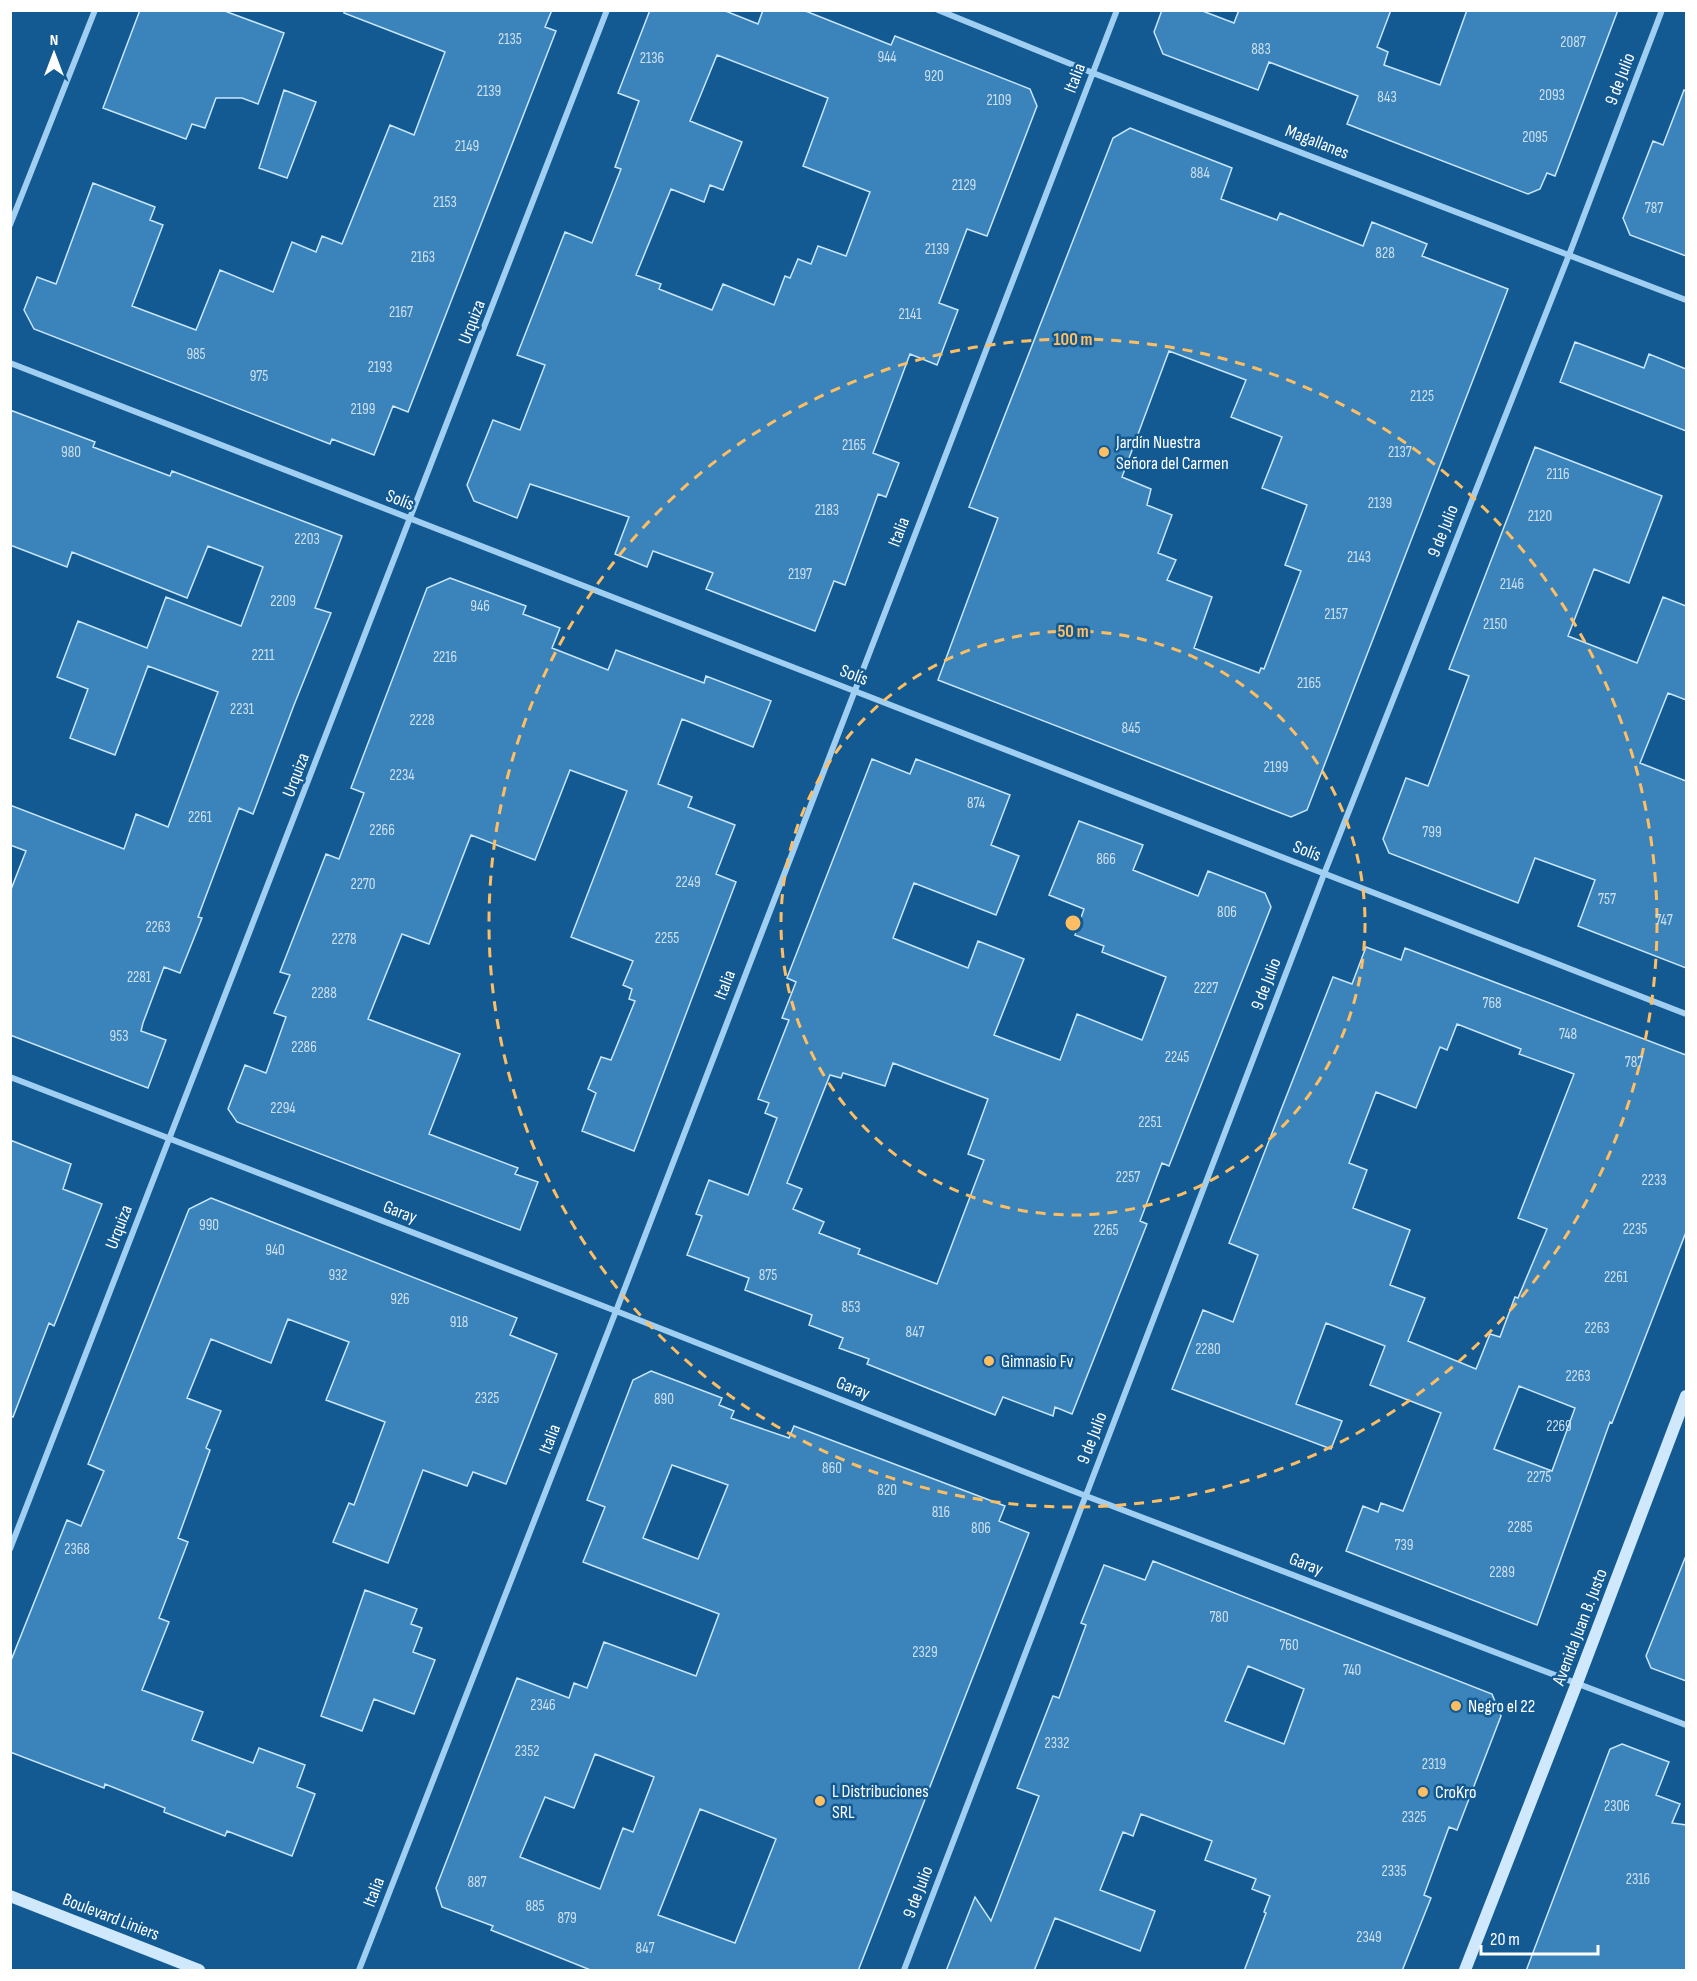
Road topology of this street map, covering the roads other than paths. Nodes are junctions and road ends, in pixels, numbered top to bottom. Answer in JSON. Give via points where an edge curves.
{"nodes":[{"id":1,"x":95,"y":10,"type":"edge"},
{"id":2,"x":607,"y":10,"type":"edge"},
{"id":3,"x":938,"y":10,"type":"edge"},
{"id":4,"x":1117,"y":10,"type":"edge"},
{"id":5,"x":1662,"y":10,"type":"edge"},
{"id":6,"x":1093,"y":73,"type":"junction"},
{"id":7,"x":10,"y":225,"type":"edge"},
{"id":8,"x":1569,"y":255,"type":"junction"},
{"id":9,"x":1686,"y":300,"type":"edge"},
{"id":10,"x":10,"y":363,"type":"edge"},
{"id":11,"x":412,"y":520,"type":"junction"},
{"id":12,"x":854,"y":691,"type":"junction"},
{"id":13,"x":1324,"y":874,"type":"junction"},
{"id":14,"x":1686,"y":1014,"type":"edge"},
{"id":15,"x":10,"y":1077,"type":"edge"},
{"id":16,"x":169,"y":1139,"type":"junction"},
{"id":17,"x":616,"y":1311,"type":"junction"},
{"id":18,"x":1686,"y":1396,"type":"edge"},
{"id":19,"x":1086,"y":1496,"type":"junction"},
{"id":20,"x":10,"y":1549,"type":"edge"},
{"id":21,"x":1578,"y":1683,"type":"junction"},
{"id":22,"x":1686,"y":1725,"type":"edge"},
{"id":23,"x":10,"y":1896,"type":"edge"},
{"id":24,"x":199,"y":1971,"type":"edge"},
{"id":25,"x":359,"y":1971,"type":"edge"},
{"id":26,"x":904,"y":1971,"type":"edge"},
{"id":27,"x":1465,"y":1971,"type":"edge"}],
"edges":[{"from":1,"to":7,"type":"street"},
{"from":2,"to":11,"type":"street","name":"Urquiza"},
{"from":3,"to":6,"type":"street","name":"Magallanes"},
{"from":4,"to":6,"type":"street","name":"Italia"},
{"from":5,"to":8,"type":"street","name":"9 de Julio"},
{"from":6,"to":8,"type":"street","name":"Magallanes"},
{"from":6,"to":12,"type":"street","name":"Italia"},
{"from":8,"to":9,"type":"street","name":"Magallanes"},
{"from":8,"to":13,"type":"street","name":"9 de Julio"},
{"from":10,"to":11,"type":"street","name":"Solís"},
{"from":11,"to":12,"type":"street","name":"Solís"},
{"from":11,"to":16,"type":"street","name":"Urquiza"},
{"from":12,"to":13,"type":"street","name":"Solís"},
{"from":12,"to":17,"type":"street","name":"Italia"},
{"from":13,"to":14,"type":"street","name":"Solís"},
{"from":13,"to":19,"type":"street","name":"9 de Julio"},
{"from":15,"to":16,"type":"street","name":"Garay"},
{"from":16,"to":17,"type":"street","name":"Garay"},
{"from":16,"to":20,"type":"street","name":"Urquiza"},
{"from":17,"to":19,"type":"street","name":"Garay"},
{"from":17,"to":25,"type":"street","name":"Italia"},
{"from":18,"to":21,"type":"main road","name":"Avenida Juan B. Justo"},
{"from":19,"to":21,"type":"street","name":"Garay"},
{"from":19,"to":26,"type":"street","name":"9 de Julio"},
{"from":21,"to":22,"type":"street","name":"Garay"},
{"from":21,"to":27,"type":"main road","name":"Avenida Juan B. Justo"},
{"from":23,"to":24,"type":"main road","name":"Boulevard Liniers"}]}
